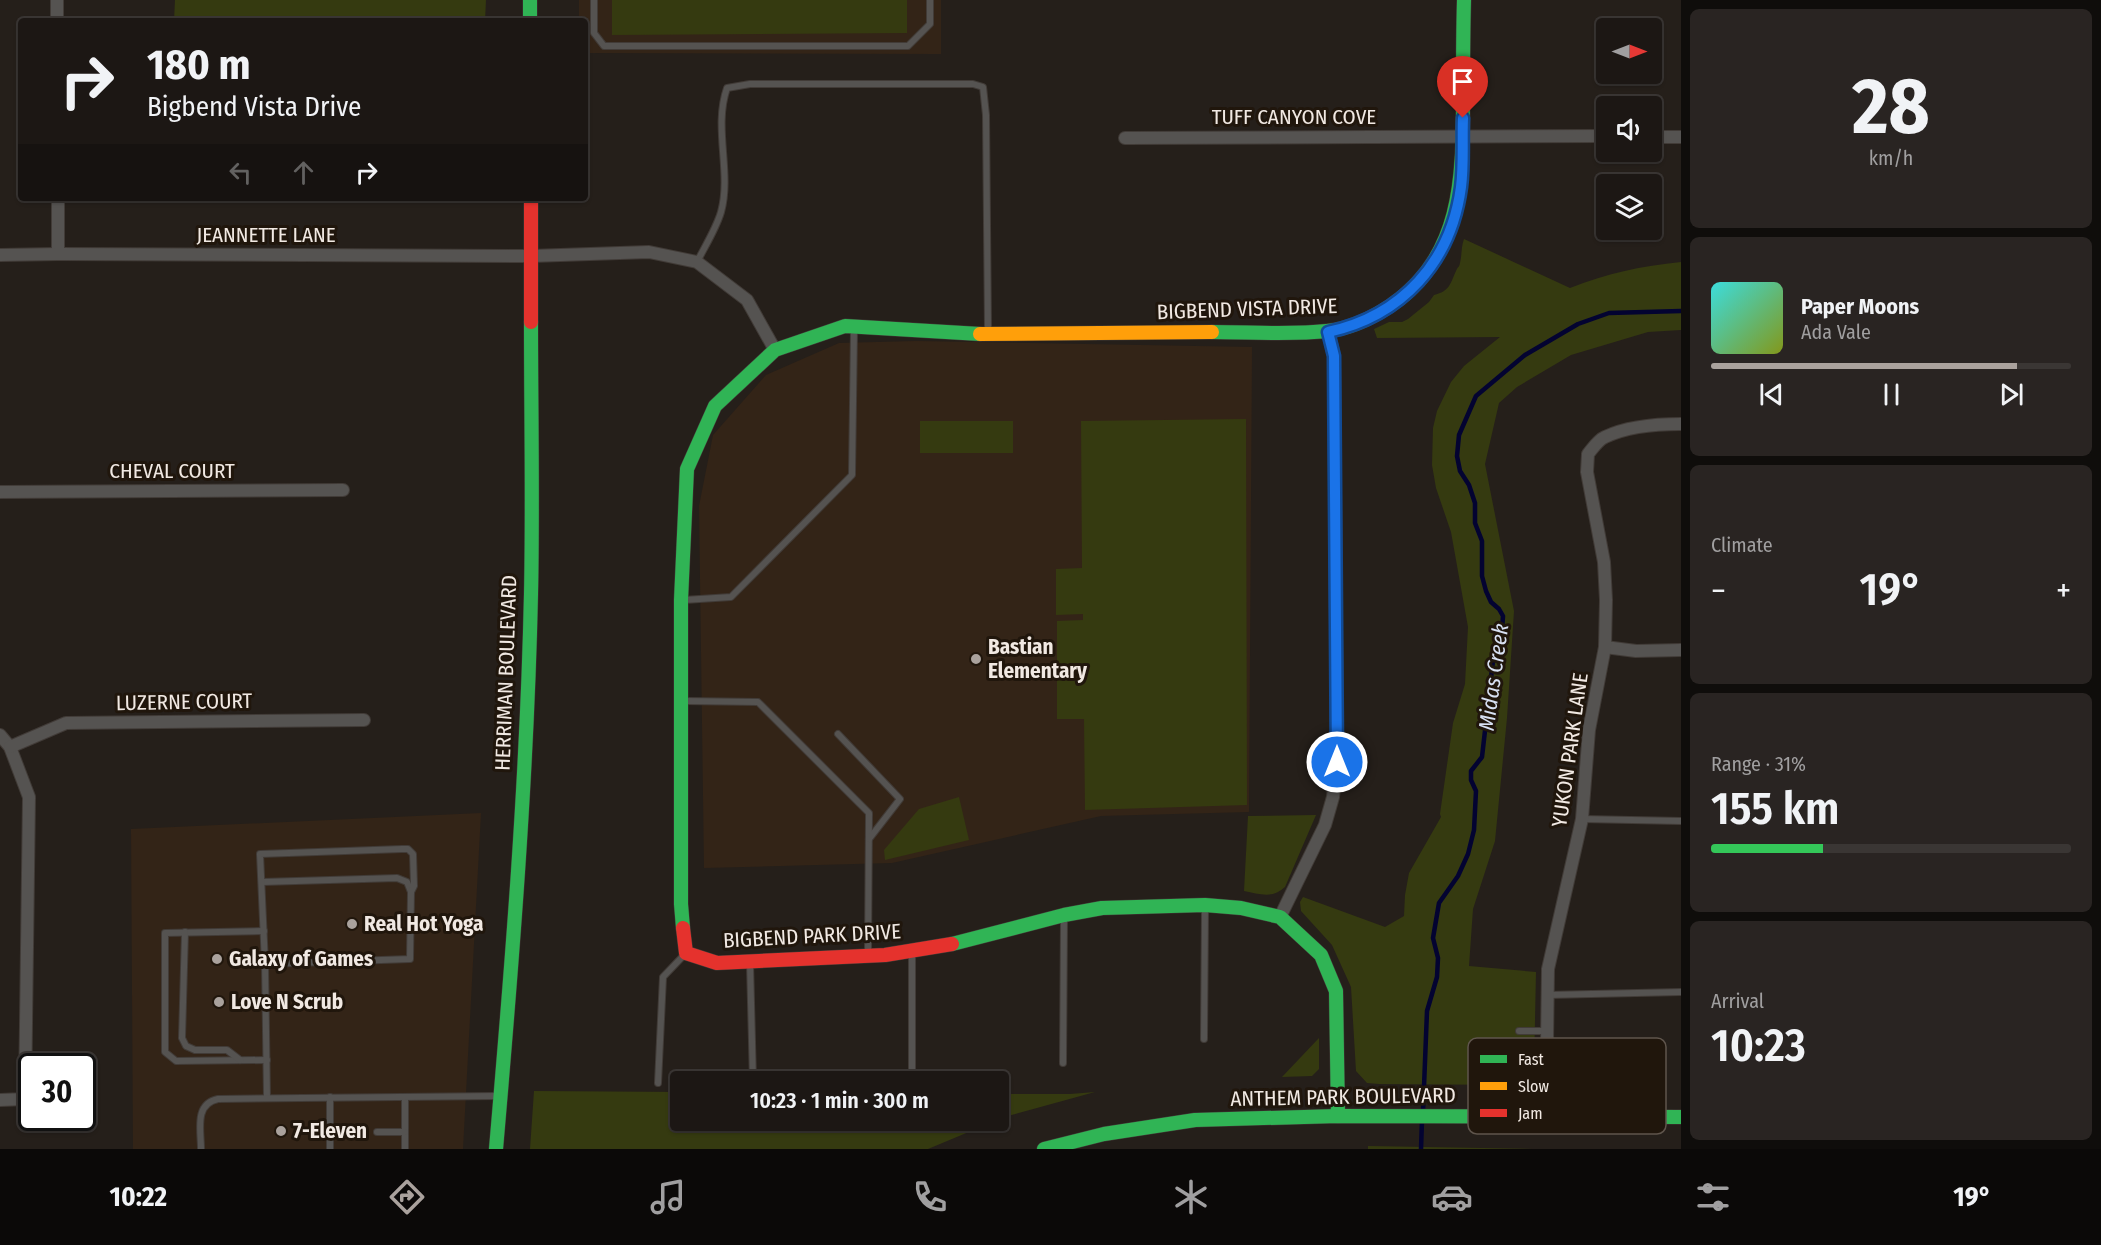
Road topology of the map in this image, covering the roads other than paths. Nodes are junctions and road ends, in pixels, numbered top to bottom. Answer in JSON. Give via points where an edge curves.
{"nodes":[{"id":1,"x":57,"y":0,"type":"edge"},
{"id":2,"x":530,"y":0,"type":"edge"},
{"id":3,"x":594,"y":0,"type":"edge"},
{"id":4,"x":930,"y":0,"type":"edge"},
{"id":5,"x":1464,"y":0,"type":"edge"},
{"id":6,"x":57,"y":18,"type":"edge"},
{"id":7,"x":530,"y":18,"type":"edge"},
{"id":8,"x":1462,"y":135,"type":"junction"},
{"id":9,"x":1596,"y":136,"type":"edge"},
{"id":10,"x":1662,"y":136,"type":"edge"},
{"id":11,"x":1681,"y":137,"type":"edge"},
{"id":12,"x":1125,"y":138,"type":"dead end"},
{"id":13,"x":58,"y":201,"type":"edge"},
{"id":14,"x":531,"y":201,"type":"edge"},
{"id":15,"x":58,"y":254,"type":"junction"},
{"id":16,"x":0,"y":255,"type":"edge"},
{"id":17,"x":531,"y":256,"type":"junction"},
{"id":18,"x":697,"y":262,"type":"junction"},
{"id":19,"x":854,"y":326,"type":"junction"},
{"id":20,"x":1328,"y":332,"type":"junction"},
{"id":21,"x":988,"y":334,"type":"junction"},
{"id":22,"x":775,"y":350,"type":"junction"},
{"id":23,"x":1681,"y":424,"type":"edge"},
{"id":24,"x":344,"y":490,"type":"dead end"},
{"id":25,"x":0,"y":492,"type":"edge"},
{"id":26,"x":681,"y":600,"type":"junction"},
{"id":27,"x":1605,"y":647,"type":"junction"},
{"id":28,"x":1681,"y":650,"type":"edge"},
{"id":29,"x":682,"y":701,"type":"junction"},
{"id":30,"x":364,"y":720,"type":"dead end"},
{"id":31,"x":838,"y":734,"type":"dead end"},
{"id":32,"x":0,"y":735,"type":"edge"},
{"id":33,"x":10,"y":747,"type":"junction"},
{"id":34,"x":1581,"y":819,"type":"junction"},
{"id":35,"x":1681,"y":821,"type":"edge"},
{"id":36,"x":869,"y":840,"type":"junction"},
{"id":37,"x":262,"y":882,"type":"junction"},
{"id":38,"x":411,"y":892,"type":"junction"},
{"id":39,"x":1205,"y":904,"type":"junction"},
{"id":40,"x":1064,"y":915,"type":"junction"},
{"id":41,"x":1281,"y":917,"type":"junction"},
{"id":42,"x":264,"y":931,"type":"junction"},
{"id":43,"x":185,"y":932,"type":"junction"},
{"id":44,"x":912,"y":951,"type":"junction"},
{"id":45,"x":686,"y":953,"type":"junction"},
{"id":46,"x":868,"y":957,"type":"junction"},
{"id":47,"x":750,"y":963,"type":"junction"},
{"id":48,"x":265,"y":964,"type":"junction"},
{"id":49,"x":1681,"y":992,"type":"edge"},
{"id":50,"x":1547,"y":995,"type":"junction"},
{"id":51,"x":1519,"y":1031,"type":"dead end"},
{"id":52,"x":1546,"y":1031,"type":"junction"},
{"id":53,"x":1546,"y":1038,"type":"edge"},
{"id":54,"x":1204,"y":1039,"type":"dead end"},
{"id":55,"x":240,"y":1060,"type":"junction"},
{"id":56,"x":267,"y":1060,"type":"junction"},
{"id":57,"x":1063,"y":1063,"type":"dead end"},
{"id":58,"x":753,"y":1071,"type":"edge"},
{"id":59,"x":912,"y":1071,"type":"edge"},
{"id":60,"x":658,"y":1083,"type":"dead end"},
{"id":61,"x":501,"y":1096,"type":"junction"},
{"id":62,"x":330,"y":1097,"type":"junction"},
{"id":63,"x":405,"y":1097,"type":"junction"},
{"id":64,"x":267,"y":1098,"type":"junction"},
{"id":65,"x":0,"y":1100,"type":"edge"},
{"id":66,"x":1338,"y":1116,"type":"junction"},
{"id":67,"x":1468,"y":1116,"type":"edge"},
{"id":68,"x":330,"y":1132,"type":"junction"},
{"id":69,"x":352,"y":1132,"type":"dead end"},
{"id":70,"x":377,"y":1132,"type":"dead end"},
{"id":71,"x":405,"y":1132,"type":"junction"},
{"id":72,"x":201,"y":1149,"type":"edge"},
{"id":73,"x":330,"y":1149,"type":"edge"},
{"id":74,"x":405,"y":1149,"type":"edge"},
{"id":75,"x":496,"y":1149,"type":"edge"},
{"id":76,"x":1044,"y":1149,"type":"edge"}],
"edges":[{"from":1,"to":6,"type":"street"},
{"from":2,"to":7,"type":"street"},
{"from":3,"to":4,"type":"lane","via":[[594,33],[604,46],[908,46],[930,24]]},
{"from":5,"to":8,"type":"street","name":"BIGBEND VISTA DRIVE"},
{"from":8,"to":9,"type":"street","name":"TUFF CANYON COVE"},
{"from":8,"to":12,"type":"street","name":"TUFF CANYON COVE"},
{"from":8,"to":20,"type":"street","name":"BIGBEND VISTA DRIVE","via":[[1458,203],[1447,238],[1428,271],[1385,310],[1360,323]]},
{"from":10,"to":11,"type":"street"},
{"from":13,"to":15,"type":"street"},
{"from":14,"to":17,"type":"street","name":"HERRIMAN BOULEVARD"},
{"from":15,"to":16,"type":"street","name":"JEANNETTE LANE"},
{"from":15,"to":17,"type":"street","name":"JEANNETTE LANE"},
{"from":17,"to":18,"type":"street","name":"JEANNETTE LANE","via":[[649,252]]},
{"from":17,"to":61,"type":"street","name":"HERRIMAN BOULEVARD","via":[[531,593],[520,830]]},
{"from":18,"to":21,"type":"lane","via":[[721,212],[721,104],[727,88],[750,84],[973,84],[983,87],[986,115]]},
{"from":18,"to":22,"type":"street","via":[[747,300]]},
{"from":19,"to":21,"type":"street","name":"BIGBEND VISTA DRIVE"},
{"from":19,"to":22,"type":"street","name":"BIGBEND VISTA DRIVE"},
{"from":19,"to":26,"type":"lane","via":[[852,475],[731,597]]},
{"from":20,"to":21,"type":"street","name":"BIGBEND VISTA DRIVE"},
{"from":20,"to":41,"type":"street","via":[[1334,356],[1337,762],[1325,825]]},
{"from":22,"to":26,"type":"street","via":[[716,406],[687,469]]},
{"from":23,"to":27,"type":"street","name":"YUKON PARK LANE","via":[[1631,428],[1603,438],[1588,454],[1587,472],[1604,562]]},
{"from":24,"to":25,"type":"street","name":"CHEVAL COURT"},
{"from":26,"to":29,"type":"street"},
{"from":27,"to":28,"type":"street"},
{"from":27,"to":34,"type":"street","name":"YUKON PARK LANE","via":[[1589,730]]},
{"from":29,"to":36,"type":"lane","via":[[758,702],[869,813]]},
{"from":29,"to":45,"type":"street","via":[[681,904]]},
{"from":30,"to":33,"type":"street","name":"LUZERNE COURT","via":[[66,723]]},
{"from":31,"to":36,"type":"lane","via":[[900,799]]},
{"from":32,"to":33,"type":"street"},
{"from":33,"to":65,"type":"street","via":[[28,797],[25,1099]]},
{"from":34,"to":35,"type":"lane"},
{"from":34,"to":50,"type":"street","name":"YUKON PARK LANE","via":[[1548,969]]},
{"from":36,"to":46,"type":"lane"},
{"from":37,"to":38,"type":"lane","via":[[397,878],[406,882]]},
{"from":37,"to":38,"type":"lane","via":[[261,854],[408,849],[414,858]]},
{"from":37,"to":42,"type":"lane"},
{"from":38,"to":48,"type":"lane","via":[[410,959]]},
{"from":39,"to":40,"type":"street","name":"BIGBEND PARK DRIVE","via":[[1102,908]]},
{"from":39,"to":41,"type":"street","name":"BIGBEND PARK DRIVE"},
{"from":39,"to":54,"type":"lane"},
{"from":40,"to":44,"type":"street","name":"BIGBEND PARK DRIVE"},
{"from":40,"to":57,"type":"lane"},
{"from":41,"to":66,"type":"street","via":[[1321,955],[1336,991]]},
{"from":42,"to":43,"type":"lane"},
{"from":42,"to":48,"type":"lane"},
{"from":43,"to":55,"type":"lane","via":[[182,1038],[186,1046],[195,1050],[227,1050]]},
{"from":43,"to":55,"type":"lane","via":[[165,933],[165,1052],[176,1061]]},
{"from":44,"to":46,"type":"street","name":"BIGBEND PARK DRIVE"},
{"from":44,"to":59,"type":"lane"},
{"from":45,"to":47,"type":"street","name":"BIGBEND PARK DRIVE","via":[[717,963]]},
{"from":45,"to":60,"type":"lane","via":[[663,977]]},
{"from":46,"to":47,"type":"street","name":"BIGBEND PARK DRIVE"},
{"from":47,"to":58,"type":"lane"},
{"from":48,"to":56,"type":"lane"},
{"from":49,"to":50,"type":"lane"},
{"from":50,"to":52,"type":"street","name":"YUKON PARK LANE"},
{"from":51,"to":52,"type":"lane"},
{"from":52,"to":53,"type":"street","name":"YUKON PARK LANE"},
{"from":55,"to":56,"type":"lane"},
{"from":56,"to":64,"type":"lane"},
{"from":61,"to":63,"type":"lane"},
{"from":61,"to":75,"type":"street","name":"HERRIMAN BOULEVARD"},
{"from":62,"to":63,"type":"lane"},
{"from":62,"to":64,"type":"lane"},
{"from":62,"to":68,"type":"lane"},
{"from":63,"to":71,"type":"lane"},
{"from":64,"to":72,"type":"lane","via":[[208,1102],[201,1116]]},
{"from":66,"to":67,"type":"street","name":"ANTHEM PARK BOULEVARD"},
{"from":66,"to":76,"type":"street","name":"ANTHEM PARK BOULEVARD","via":[[1195,1120],[1104,1134]]},
{"from":68,"to":69,"type":"lane"},
{"from":68,"to":73,"type":"lane"},
{"from":70,"to":71,"type":"lane"},
{"from":71,"to":74,"type":"lane"}]}
